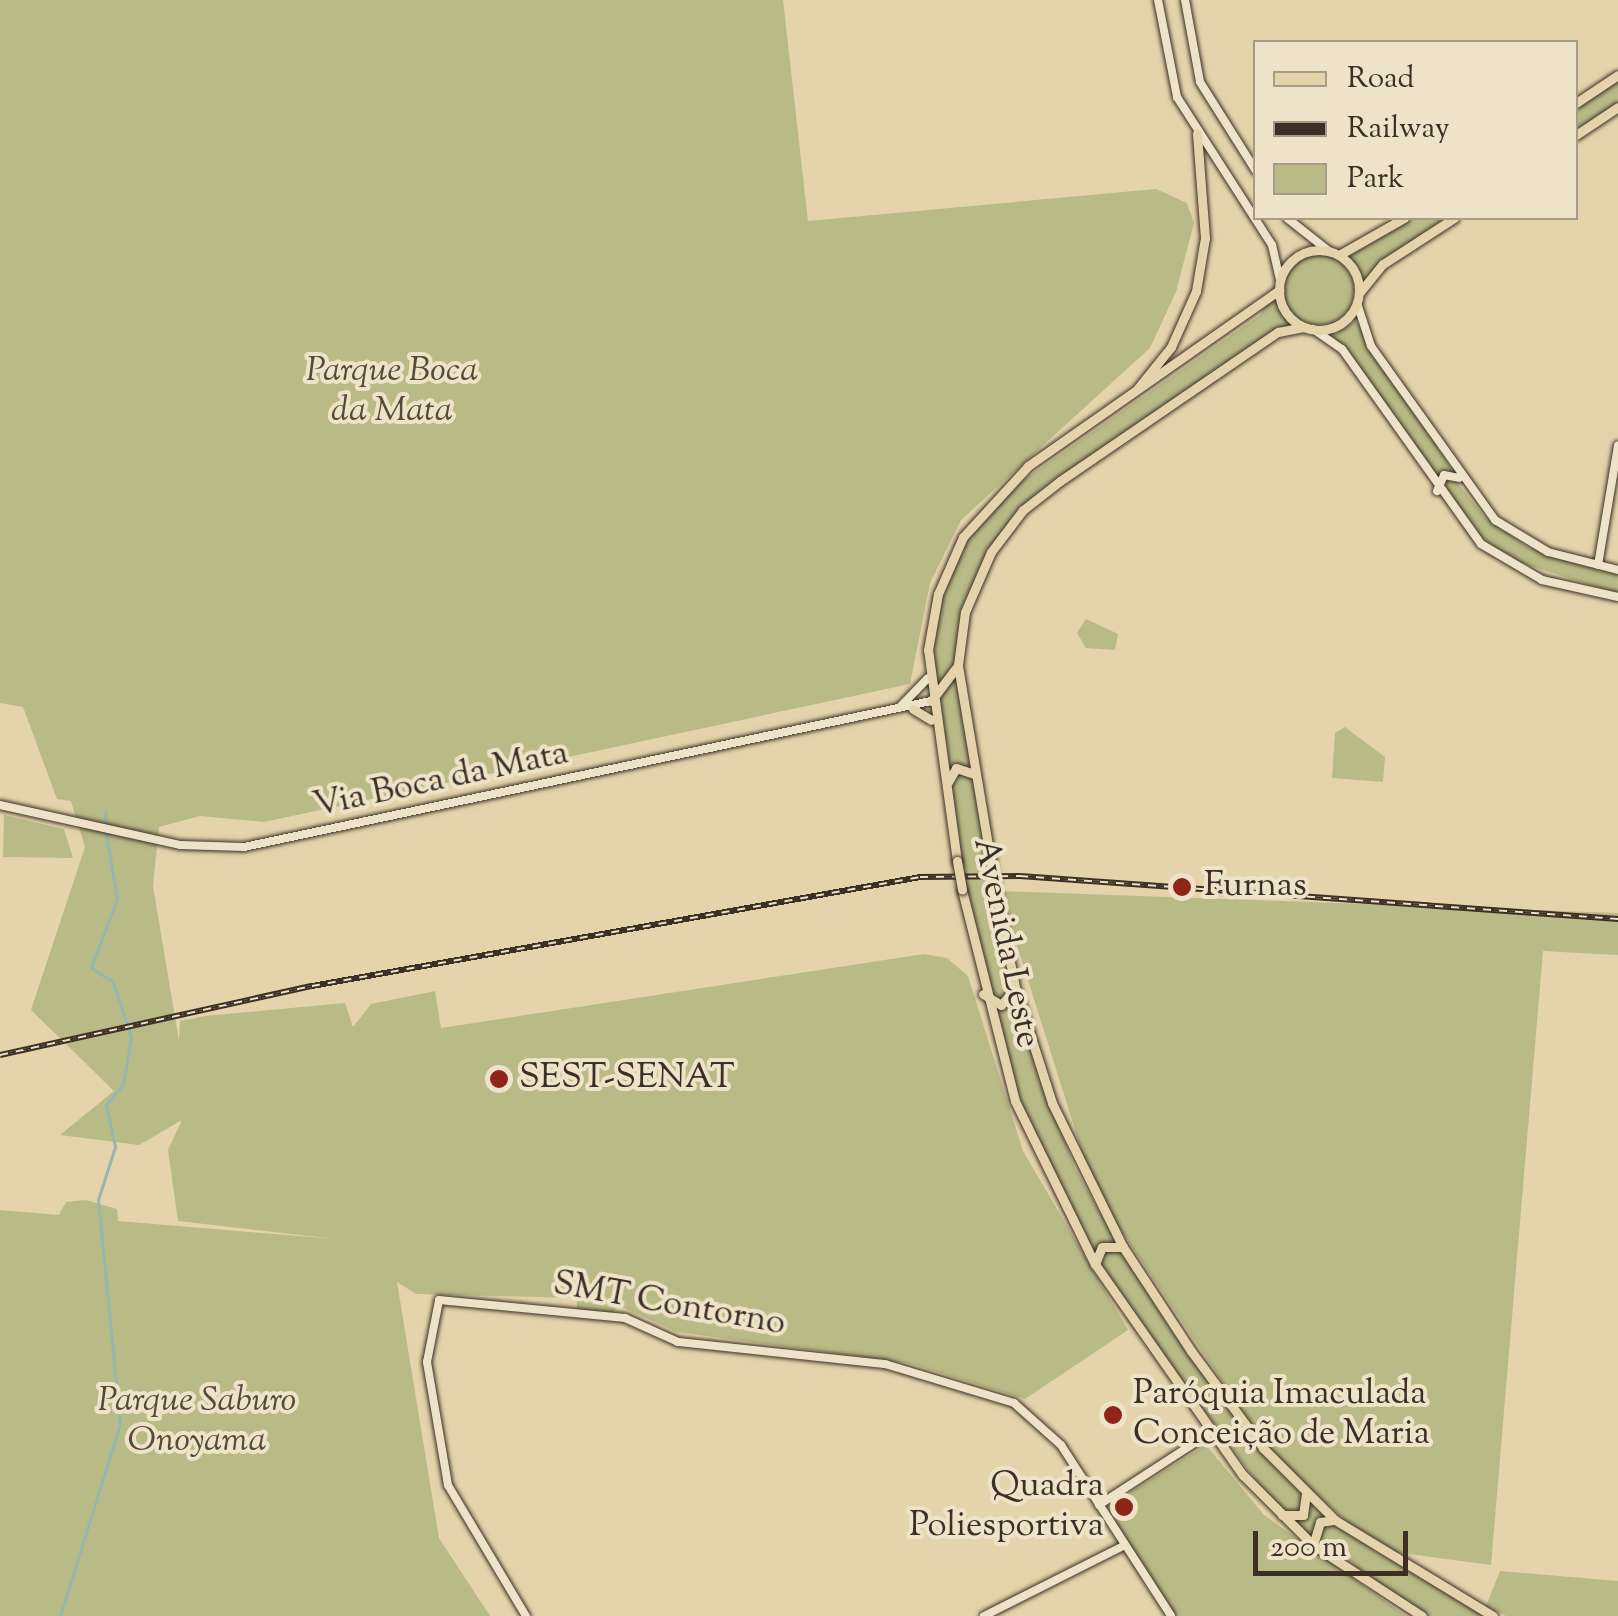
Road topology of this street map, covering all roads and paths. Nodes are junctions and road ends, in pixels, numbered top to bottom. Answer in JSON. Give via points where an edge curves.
{"nodes":[{"id":1,"x":1158,"y":0,"type":"edge"},
{"id":2,"x":1185,"y":0,"type":"edge"},
{"id":3,"x":1618,"y":74,"type":"edge"},
{"id":4,"x":1578,"y":102,"type":"edge"},
{"id":5,"x":1618,"y":107,"type":"edge"},
{"id":6,"x":1197,"y":133,"type":"junction"},
{"id":7,"x":1578,"y":134,"type":"edge"},
{"id":8,"x":1253,"y":166,"type":"edge"},
{"id":9,"x":1253,"y":215,"type":"edge"},
{"id":10,"x":1256,"y":220,"type":"edge"},
{"id":11,"x":1290,"y":220,"type":"edge"},
{"id":12,"x":1400,"y":220,"type":"edge"},
{"id":13,"x":1451,"y":220,"type":"edge"},
{"id":14,"x":1334,"y":254,"type":"junction"},
{"id":15,"x":1280,"y":286,"type":"junction"},
{"id":16,"x":1358,"y":299,"type":"junction"},
{"id":17,"x":1308,"y":328,"type":"junction"},
{"id":18,"x":1133,"y":394,"type":"junction"},
{"id":19,"x":1618,"y":446,"type":"edge"},
{"id":20,"x":1462,"y":480,"type":"junction"},
{"id":21,"x":1437,"y":491,"type":"junction"},
{"id":22,"x":1598,"y":565,"type":"junction"},
{"id":23,"x":1618,"y":570,"type":"edge"},
{"id":24,"x":1618,"y":597,"type":"edge"},
{"id":25,"x":958,"y":664,"type":"junction"},
{"id":26,"x":928,"y":678,"type":"junction"},
{"id":27,"x":931,"y":701,"type":"junction"},
{"id":28,"x":913,"y":709,"type":"junction"},
{"id":29,"x":892,"y":711,"type":"junction"},
{"id":30,"x":934,"y":724,"type":"junction"},
{"id":31,"x":974,"y":774,"type":"junction"},
{"id":32,"x":947,"y":800,"type":"junction"},
{"id":33,"x":0,"y":806,"type":"edge"},
{"id":34,"x":1015,"y":987,"type":"junction"},
{"id":35,"x":982,"y":993,"type":"junction"},
{"id":36,"x":1123,"y":1247,"type":"junction"},
{"id":37,"x":1095,"y":1264,"type":"junction"},
{"id":38,"x":1210,"y":1434,"type":"junction"},
{"id":39,"x":1306,"y":1493,"type":"junction"},
{"id":40,"x":1100,"y":1505,"type":"junction"},
{"id":41,"x":1280,"y":1514,"type":"junction"},
{"id":42,"x":1335,"y":1520,"type":"junction"},
{"id":43,"x":1125,"y":1545,"type":"junction"},
{"id":44,"x":1313,"y":1546,"type":"junction"},
{"id":45,"x":526,"y":1616,"type":"edge"},
{"id":46,"x":984,"y":1616,"type":"edge"},
{"id":47,"x":1171,"y":1616,"type":"edge"},
{"id":48,"x":1422,"y":1616,"type":"edge"},
{"id":49,"x":1493,"y":1616,"type":"edge"}],
"edges":[{"from":1,"to":6,"type":"street","via":[[1165,59]]},
{"from":2,"to":8,"type":"street","via":[[1200,82]]},
{"from":3,"to":4,"type":"main road"},
{"from":5,"to":7,"type":"main road"},
{"from":6,"to":9,"type":"street"},
{"from":6,"to":18,"type":"main road","via":[[1205,238],[1196,291],[1170,346]]},
{"from":10,"to":15,"type":"street"},
{"from":11,"to":14,"type":"street"},
{"from":12,"to":14,"type":"main road"},
{"from":13,"to":16,"type":"main road","via":[[1383,264]]},
{"from":14,"to":15,"type":"main road","via":[[1295,258]]},
{"from":14,"to":16,"type":"main road","via":[[1352,268]]},
{"from":15,"to":17,"type":"main road","via":[[1289,316]]},
{"from":15,"to":18,"type":"main road","name":"Avenida Leste"},
{"from":16,"to":17,"type":"main road","via":[[1340,324]]},
{"from":16,"to":20,"type":"street","via":[[1372,346]]},
{"from":17,"to":21,"type":"street","via":[[1342,349]]},
{"from":17,"to":25,"type":"main road","name":"Avenida Leste","via":[[1278,332],[1023,510],[970,596]]},
{"from":18,"to":26,"type":"main road","name":"Avenida Leste","via":[[1028,466],[982,510],[938,594]]},
{"from":19,"to":22,"type":"street"},
{"from":20,"to":21,"type":"street","via":[[1444,475]]},
{"from":20,"to":22,"type":"street","via":[[1524,540]]},
{"from":21,"to":24,"type":"street","via":[[1501,559],[1542,580]]},
{"from":22,"to":23,"type":"street"},
{"from":25,"to":27,"type":"main road"},
{"from":25,"to":31,"type":"main road","name":"Avenida Leste"},
{"from":26,"to":27,"type":"main road","name":"Avenida Leste"},
{"from":26,"to":29,"type":"street","name":"Via Boca da Mata","via":[[914,701]]},
{"from":27,"to":28,"type":"street","name":"Via Boca da Mata"},
{"from":27,"to":30,"type":"main road","name":"Avenida Leste"},
{"from":28,"to":29,"type":"street","name":"Via Boca da Mata"},
{"from":28,"to":30,"type":"main road"},
{"from":29,"to":33,"type":"street","name":"Via Boca da Mata","via":[[244,847],[150,839]]},
{"from":30,"to":32,"type":"main road","name":"Avenida Leste"},
{"from":31,"to":32,"type":"main road","via":[[950,771]]},
{"from":31,"to":34,"type":"main road","name":"Avenida Leste","bridge":true},
{"from":32,"to":35,"type":"main road","name":"Avenida Leste","bridge":true},
{"from":34,"to":35,"type":"main road","via":[[1002,1005]]},
{"from":34,"to":36,"type":"main road","name":"Avenida Leste","via":[[1052,1103]]},
{"from":35,"to":37,"type":"main road","name":"Avenida Leste","via":[[1026,1130]]},
{"from":36,"to":37,"type":"main road","via":[[1102,1247]]},
{"from":36,"to":39,"type":"main road","name":"Avenida Leste","via":[[1228,1403]]},
{"from":37,"to":38,"type":"main road","name":"Avenida Leste"},
{"from":38,"to":40,"type":"street"},
{"from":38,"to":41,"type":"main road","name":"Avenida Leste"},
{"from":39,"to":41,"type":"main road","via":[[1300,1518]]},
{"from":39,"to":42,"type":"main road","name":"Avenida Leste"},
{"from":40,"to":43,"type":"street"},
{"from":40,"to":45,"type":"street","name":"SMT Contorno","via":[[1031,1414],[994,1394],[930,1382],[885,1364],[678,1342],[625,1318],[435,1302],[428,1362],[448,1484]]},
{"from":41,"to":44,"type":"main road","name":"Avenida Leste"},
{"from":42,"to":44,"type":"main road","via":[[1320,1522]]},
{"from":42,"to":49,"type":"main road","name":"Avenida Leste"},
{"from":43,"to":46,"type":"street"},
{"from":43,"to":47,"type":"street"},
{"from":44,"to":48,"type":"main road","name":"Avenida Leste"}]}
